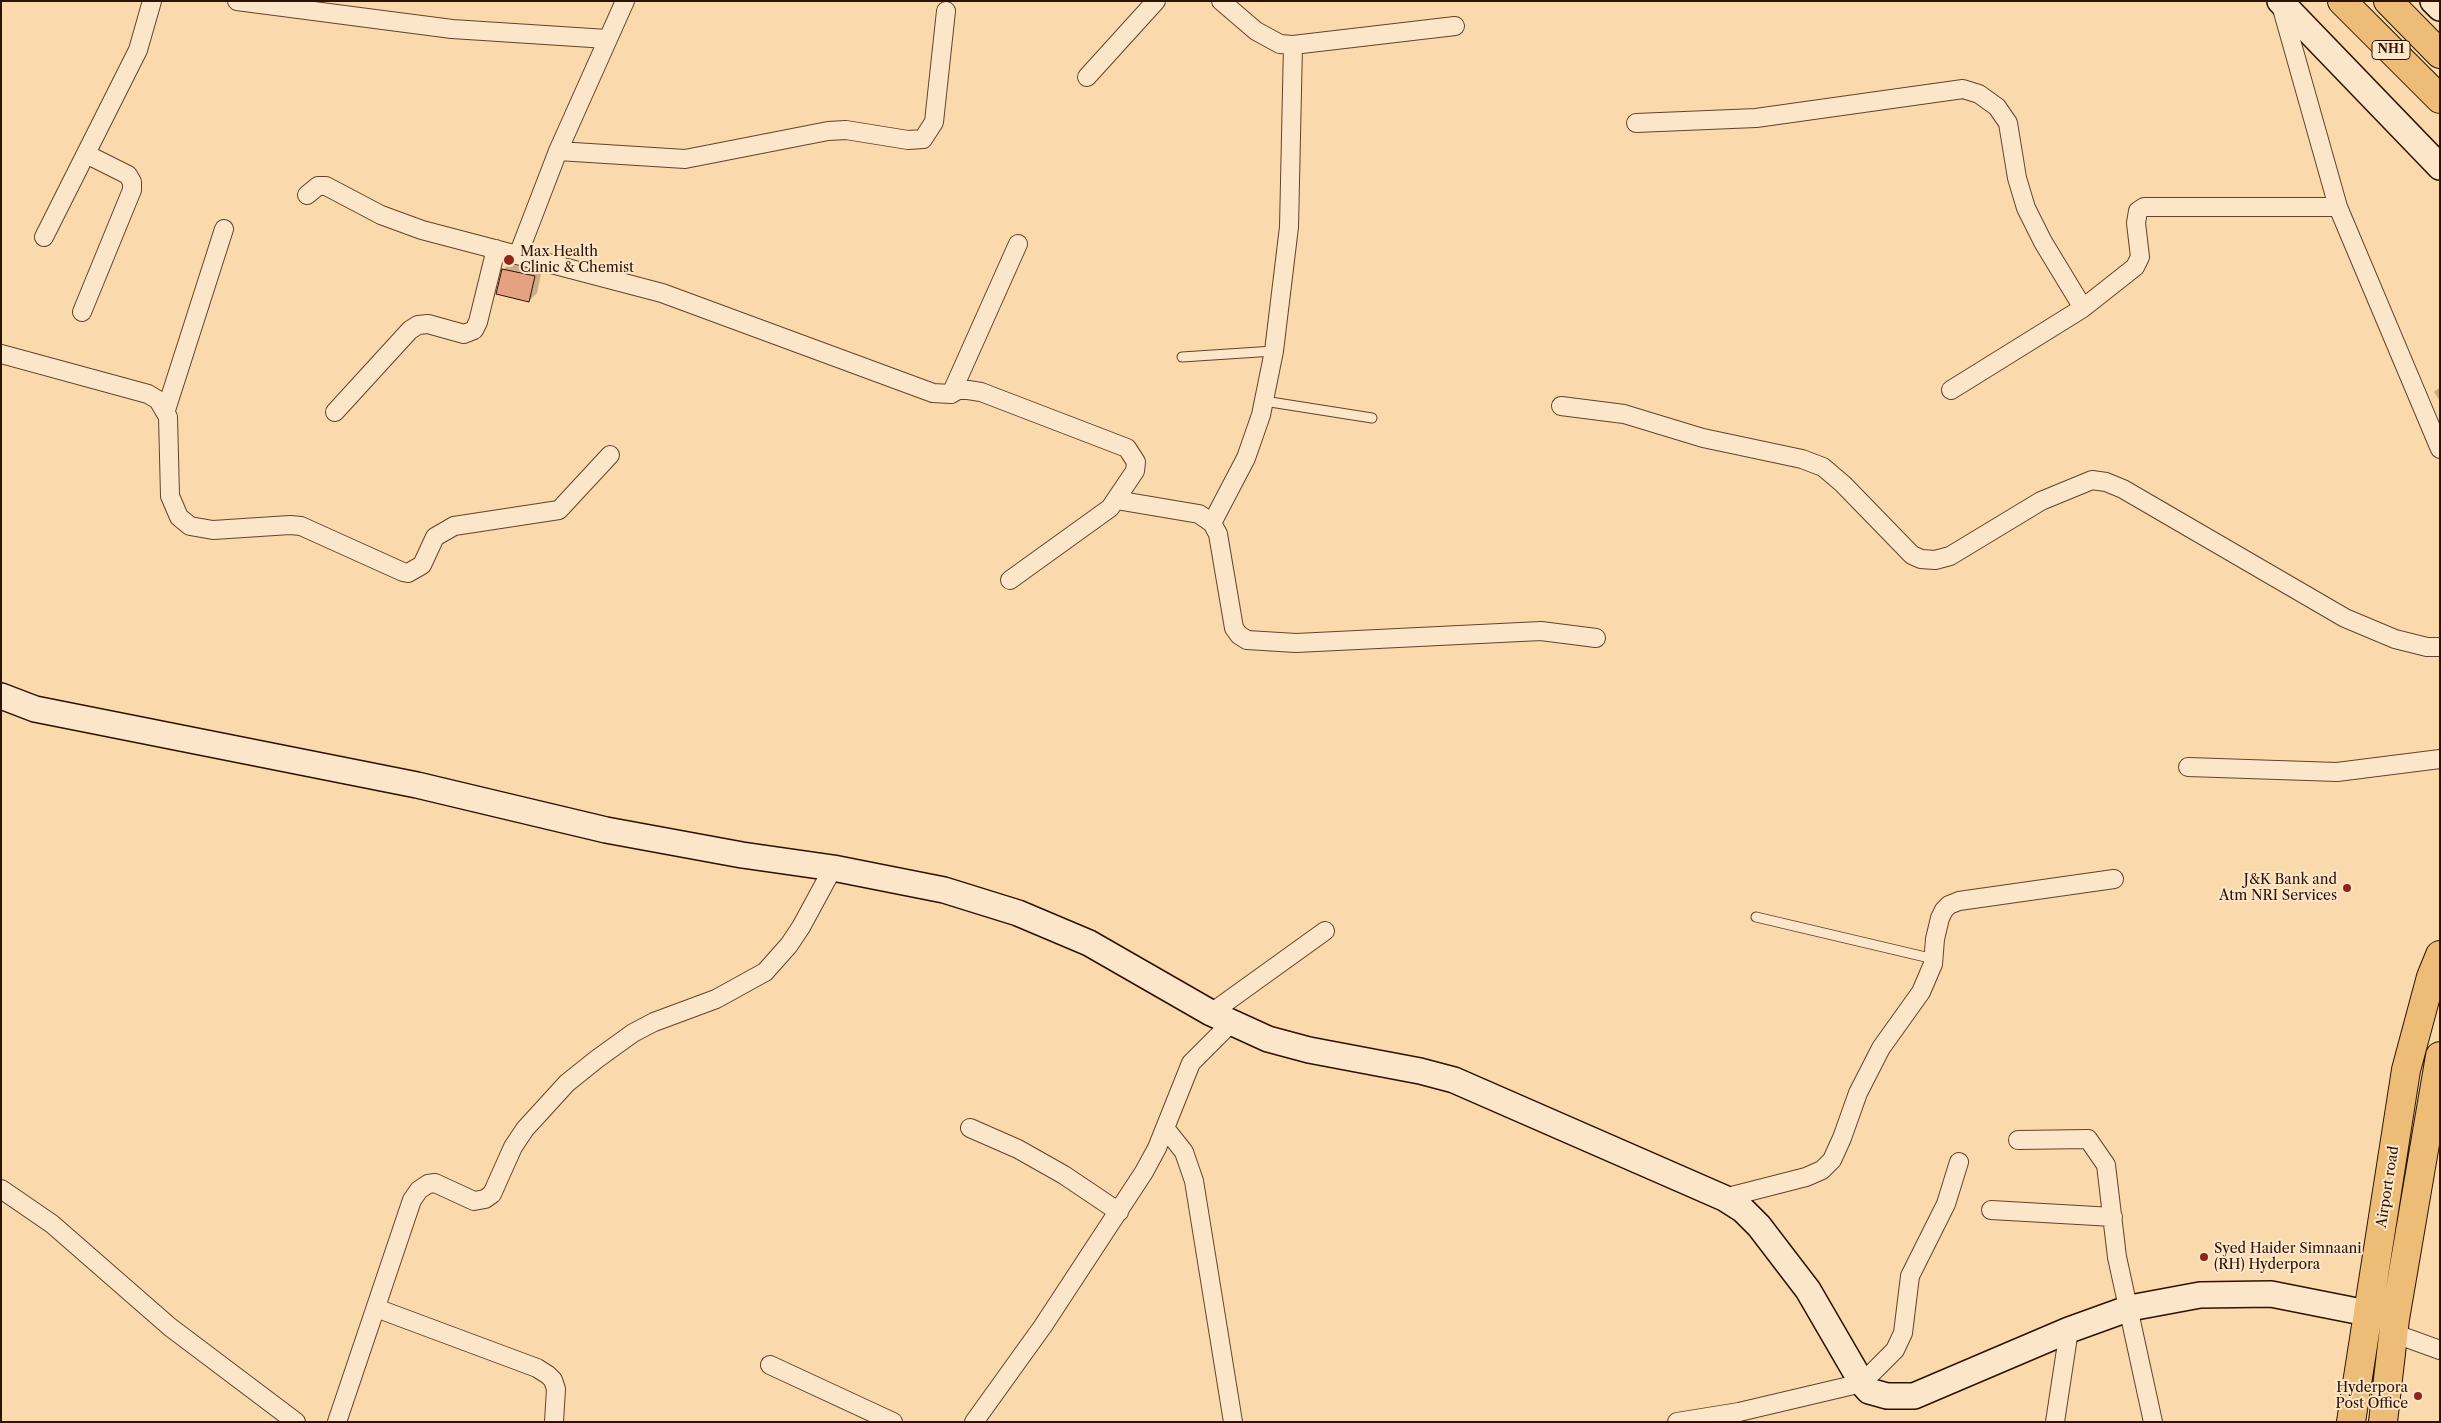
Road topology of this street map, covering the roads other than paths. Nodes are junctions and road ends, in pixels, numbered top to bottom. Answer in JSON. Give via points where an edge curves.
{"nodes":[{"id":1,"x":152,"y":1,"type":"edge"},
{"id":2,"x":237,"y":1,"type":"edge"},
{"id":3,"x":625,"y":1,"type":"edge"},
{"id":4,"x":1156,"y":1,"type":"edge"},
{"id":5,"x":1220,"y":1,"type":"edge"},
{"id":6,"x":2280,"y":1,"type":"edge"},
{"id":7,"x":2342,"y":1,"type":"edge"},
{"id":8,"x":2388,"y":1,"type":"edge"},
{"id":9,"x":2433,"y":1,"type":"edge"},
{"id":10,"x":2440,"y":8,"type":"edge"},
{"id":11,"x":946,"y":11,"type":"dead end"},
{"id":12,"x":1455,"y":26,"type":"dead end"},
{"id":13,"x":607,"y":39,"type":"junction"},
{"id":14,"x":1293,"y":45,"type":"junction"},
{"id":15,"x":2440,"y":54,"type":"edge"},
{"id":16,"x":1087,"y":77,"type":"dead end"},
{"id":17,"x":2440,"y":99,"type":"edge"},
{"id":18,"x":1636,"y":123,"type":"dead end"},
{"id":19,"x":558,"y":151,"type":"junction"},
{"id":20,"x":86,"y":154,"type":"junction"},
{"id":21,"x":2440,"y":167,"type":"edge"},
{"id":22,"x":306,"y":195,"type":"dead end"},
{"id":23,"x":2338,"y":206,"type":"junction"},
{"id":24,"x":224,"y":229,"type":"dead end"},
{"id":25,"x":44,"y":236,"type":"dead end"},
{"id":26,"x":1018,"y":244,"type":"dead end"},
{"id":27,"x":496,"y":249,"type":"junction"},
{"id":28,"x":518,"y":255,"type":"junction"},
{"id":29,"x":2083,"y":308,"type":"junction"},
{"id":30,"x":82,"y":312,"type":"dead end"},
{"id":31,"x":1274,"y":351,"type":"junction"},
{"id":32,"x":1,"y":354,"type":"edge"},
{"id":33,"x":1182,"y":357,"type":"dead end"},
{"id":34,"x":1951,"y":390,"type":"dead end"},
{"id":35,"x":951,"y":394,"type":"junction"},
{"id":36,"x":1264,"y":401,"type":"junction"},
{"id":37,"x":1561,"y":406,"type":"dead end"},
{"id":38,"x":166,"y":410,"type":"junction"},
{"id":39,"x":335,"y":412,"type":"dead end"},
{"id":40,"x":1372,"y":418,"type":"dead end"},
{"id":41,"x":2440,"y":448,"type":"edge"},
{"id":42,"x":610,"y":455,"type":"dead end"},
{"id":43,"x":1116,"y":500,"type":"junction"},
{"id":44,"x":1212,"y":523,"type":"junction"},
{"id":45,"x":1010,"y":580,"type":"dead end"},
{"id":46,"x":1596,"y":638,"type":"dead end"},
{"id":47,"x":2440,"y":648,"type":"edge"},
{"id":48,"x":1,"y":696,"type":"edge"},
{"id":49,"x":2440,"y":759,"type":"edge"},
{"id":50,"x":2188,"y":766,"type":"dead end"},
{"id":51,"x":833,"y":868,"type":"junction"},
{"id":52,"x":2114,"y":879,"type":"dead end"},
{"id":53,"x":1756,"y":917,"type":"dead end"},
{"id":54,"x":1326,"y":931,"type":"dead end"},
{"id":55,"x":2440,"y":955,"type":"edge"},
{"id":56,"x":1934,"y":959,"type":"junction"},
{"id":57,"x":1221,"y":1018,"type":"junction"},
{"id":58,"x":2440,"y":1056,"type":"edge"},
{"id":59,"x":970,"y":1128,"type":"dead end"},
{"id":60,"x":1165,"y":1128,"type":"junction"},
{"id":61,"x":2018,"y":1140,"type":"dead end"},
{"id":62,"x":1959,"y":1162,"type":"dead end"},
{"id":63,"x":1,"y":1189,"type":"edge"},
{"id":64,"x":1724,"y":1198,"type":"junction"},
{"id":65,"x":1991,"y":1210,"type":"dead end"},
{"id":66,"x":1119,"y":1212,"type":"junction"},
{"id":67,"x":2113,"y":1217,"type":"junction"},
{"id":68,"x":376,"y":1308,"type":"junction"},
{"id":69,"x":2130,"y":1308,"type":"junction"},
{"id":70,"x":2368,"y":1313,"type":"junction"},
{"id":71,"x":2394,"y":1326,"type":"junction"},
{"id":72,"x":2069,"y":1330,"type":"junction"},
{"id":73,"x":2440,"y":1350,"type":"edge"},
{"id":74,"x":770,"y":1365,"type":"dead end"},
{"id":75,"x":1862,"y":1383,"type":"junction"},
{"id":76,"x":1683,"y":1421,"type":"edge"},
{"id":77,"x":296,"y":1422,"type":"edge"},
{"id":78,"x":337,"y":1422,"type":"edge"},
{"id":79,"x":554,"y":1422,"type":"edge"},
{"id":80,"x":893,"y":1422,"type":"edge"},
{"id":81,"x":974,"y":1422,"type":"edge"},
{"id":82,"x":1233,"y":1422,"type":"edge"},
{"id":83,"x":2055,"y":1422,"type":"edge"},
{"id":84,"x":2153,"y":1422,"type":"edge"},
{"id":85,"x":2351,"y":1422,"type":"edge"},
{"id":86,"x":2383,"y":1422,"type":"edge"}],
"edges":[{"from":1,"to":20,"type":"street","via":[[138,50]]},
{"from":2,"to":13,"type":"street","via":[[452,29]]},
{"from":3,"to":13,"type":"street"},
{"from":4,"to":16,"type":"street"},
{"from":5,"to":14,"type":"street","via":[[1256,32],[1280,44]]},
{"from":6,"to":21,"type":"street"},
{"from":6,"to":23,"type":"street"},
{"from":7,"to":17,"type":"main road","number":"NH1"},
{"from":8,"to":15,"type":"main road","number":"NH1"},
{"from":9,"to":10,"type":"street"},
{"from":11,"to":19,"type":"street","via":[[934,122],[923,139],[908,140],[846,130],[828,131],[685,159]]},
{"from":12,"to":14,"type":"street"},
{"from":13,"to":19,"type":"street"},
{"from":14,"to":31,"type":"street","via":[[1289,228]]},
{"from":18,"to":29,"type":"street","via":[[1756,118],[1963,89],[1979,94],[1996,107],[2008,123],[2017,178],[2026,208]]},
{"from":19,"to":28,"type":"street"},
{"from":20,"to":25,"type":"street"},
{"from":20,"to":30,"type":"street","via":[[128,175],[132,190]]},
{"from":22,"to":27,"type":"street","via":[[318,186],[326,186],[402,224]]},
{"from":23,"to":29,"type":"street","via":[[2144,207],[2138,211],[2136,223],[2138,262]]},
{"from":23,"to":41,"type":"street"},
{"from":24,"to":38,"type":"street"},
{"from":26,"to":35,"type":"street"},
{"from":27,"to":28,"type":"street"},
{"from":27,"to":39,"type":"street","via":[[474,330],[464,334],[428,324],[418,325]]},
{"from":28,"to":35,"type":"street","via":[[662,293],[896,381],[933,393]]},
{"from":29,"to":34,"type":"street"},
{"from":31,"to":33,"type":"lane"},
{"from":31,"to":36,"type":"street"},
{"from":32,"to":38,"type":"street","via":[[148,394]]},
{"from":35,"to":43,"type":"street","via":[[958,390],[981,392],[1127,448],[1136,462],[1135,471]]},
{"from":36,"to":40,"type":"lane"},
{"from":36,"to":44,"type":"street","via":[[1246,458]]},
{"from":37,"to":47,"type":"street","via":[[1624,414],[1703,438],[1802,459],[1823,467],[1912,555],[1935,560],[1950,556],[2041,500],[2092,480],[2106,482],[2345,618],[2395,639]]},
{"from":38,"to":42,"type":"street","via":[[170,496],[180,517],[190,526],[213,530],[301,526],[408,573],[422,565],[436,537],[454,526],[559,510]]},
{"from":43,"to":44,"type":"street","via":[[1199,514]]},
{"from":43,"to":45,"type":"street","via":[[1099,517]]},
{"from":44,"to":46,"type":"street","via":[[1218,534],[1234,628],[1238,636],[1247,640],[1296,643],[1541,631]]},
{"from":48,"to":51,"type":"street","via":[[35,709],[417,785],[606,830]]},
{"from":49,"to":50,"type":"street","via":[[2337,772]]},
{"from":51,"to":57,"type":"street","via":[[944,890],[1018,913],[1089,943]]},
{"from":51,"to":68,"type":"street","via":[[797,933],[765,972],[716,999],[632,1033],[567,1083],[525,1129],[513,1147],[492,1194],[485,1199],[474,1200],[435,1183],[419,1190],[412,1200]]},
{"from":52,"to":56,"type":"street","via":[[1959,901],[1944,910],[1940,918]]},
{"from":53,"to":56,"type":"lane"},
{"from":54,"to":57,"type":"street"},
{"from":55,"to":70,"type":"main road","name":"Airport road","via":[[2406,1070]]},
{"from":56,"to":64,"type":"street","via":[[1921,992],[1881,1048],[1858,1093],[1832,1160],[1822,1170],[1806,1177]]},
{"from":57,"to":60,"type":"street","via":[[1191,1063]]},
{"from":57,"to":64,"type":"street","via":[[1268,1038],[1309,1050],[1454,1080]]},
{"from":58,"to":71,"type":"main road"},
{"from":59,"to":66,"type":"street","via":[[1018,1149]]},
{"from":60,"to":66,"type":"street","via":[[1144,1172]]},
{"from":60,"to":82,"type":"street","via":[[1184,1152],[1194,1181]]},
{"from":61,"to":67,"type":"street","via":[[2088,1139],[2106,1165]]},
{"from":62,"to":75,"type":"street","via":[[1946,1204],[1910,1276],[1903,1333],[1895,1350]]},
{"from":63,"to":77,"type":"street","via":[[52,1224],[170,1327]]},
{"from":64,"to":75,"type":"street","via":[[1744,1210],[1759,1226],[1808,1290]]},
{"from":65,"to":67,"type":"street"},
{"from":66,"to":81,"type":"street"},
{"from":67,"to":69,"type":"street","via":[[2117,1257]]},
{"from":68,"to":78,"type":"street"},
{"from":68,"to":79,"type":"street","via":[[548,1375],[556,1389]]},
{"from":69,"to":70,"type":"street","via":[[2200,1294],[2271,1294]]},
{"from":69,"to":72,"type":"street"},
{"from":69,"to":84,"type":"street"},
{"from":70,"to":71,"type":"street"},
{"from":70,"to":85,"type":"main road","name":"Airport road"},
{"from":71,"to":73,"type":"street"},
{"from":71,"to":86,"type":"main road"},
{"from":72,"to":75,"type":"street","via":[[1914,1396],[1887,1396],[1869,1391]]},
{"from":72,"to":83,"type":"street"},
{"from":74,"to":80,"type":"street"},
{"from":75,"to":76,"type":"street","via":[[1739,1412]]}]}
